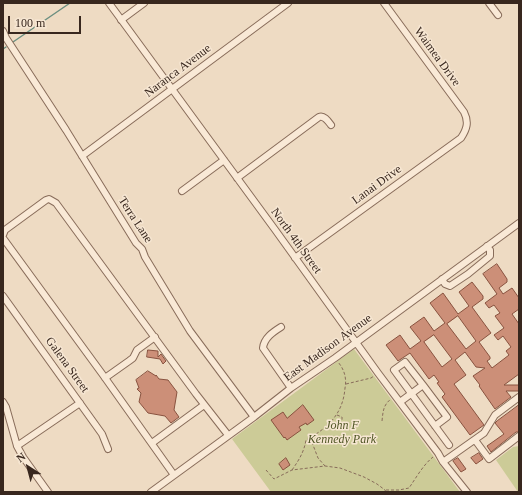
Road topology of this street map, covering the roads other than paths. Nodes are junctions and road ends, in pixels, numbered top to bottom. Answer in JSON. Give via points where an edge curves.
{"nodes":[{"id":1,"x":109,"y":3,"type":"edge"},
{"id":2,"x":144,"y":3,"type":"edge"},
{"id":3,"x":288,"y":3,"type":"edge"},
{"id":4,"x":384,"y":3,"type":"edge"},
{"id":5,"x":489,"y":3,"type":"edge"},
{"id":6,"x":498,"y":15,"type":"dead end"},
{"id":7,"x":121,"y":20,"type":"junction"},
{"id":8,"x":3,"y":31,"type":"edge"},
{"id":9,"x":172,"y":90,"type":"junction"},
{"id":10,"x":331,"y":124,"type":"dead end"},
{"id":11,"x":467,"y":127,"type":"joint"},
{"id":12,"x":82,"y":156,"type":"junction"},
{"id":13,"x":224,"y":160,"type":"junction"},
{"id":14,"x":237,"y":178,"type":"junction"},
{"id":15,"x":182,"y":191,"type":"dead end"},
{"id":16,"x":519,"y":223,"type":"edge"},
{"id":17,"x":3,"y":236,"type":"edge"},
{"id":18,"x":487,"y":246,"type":"junction"},
{"id":19,"x":295,"y":258,"type":"junction"},
{"id":20,"x":442,"y":279,"type":"junction"},
{"id":21,"x":3,"y":296,"type":"edge"},
{"id":22,"x":281,"y":327,"type":"dead end"},
{"id":23,"x":155,"y":337,"type":"junction"},
{"id":24,"x":356,"y":342,"type":"junction"},
{"id":25,"x":105,"y":378,"type":"junction"},
{"id":26,"x":423,"y":385,"type":"junction"},
{"id":27,"x":291,"y":388,"type":"junction"},
{"id":28,"x":412,"y":394,"type":"junction"},
{"id":29,"x":519,"y":397,"type":"edge"},
{"id":30,"x":3,"y":402,"type":"edge"},
{"id":31,"x":80,"y":402,"type":"junction"},
{"id":32,"x":400,"y":402,"type":"junction"},
{"id":33,"x":204,"y":405,"type":"junction"},
{"id":34,"x":254,"y":417,"type":"junction"},
{"id":35,"x":435,"y":426,"type":"junction"},
{"id":36,"x":441,"y":434,"type":"junction"},
{"id":37,"x":228,"y":435,"type":"junction"},
{"id":38,"x":519,"y":436,"type":"edge"},
{"id":39,"x":475,"y":440,"type":"junction"},
{"id":40,"x":430,"y":442,"type":"junction"},
{"id":41,"x":152,"y":444,"type":"junction"},
{"id":42,"x":449,"y":445,"type":"dead end"},
{"id":43,"x":17,"y":446,"type":"junction"},
{"id":44,"x":108,"y":449,"type":"dead end"},
{"id":45,"x":443,"y":462,"type":"junction"},
{"id":46,"x":174,"y":475,"type":"junction"},
{"id":47,"x":48,"y":492,"type":"edge"},
{"id":48,"x":151,"y":492,"type":"edge"},
{"id":49,"x":467,"y":492,"type":"edge"}],
"edges":[{"from":1,"to":7,"type":"street","name":"North 4th Street"},
{"from":2,"to":7,"type":"street"},
{"from":3,"to":9,"type":"street","name":"Naranca Avenue"},
{"from":4,"to":11,"type":"street","name":"Waimea Drive","via":[[464,112]]},
{"from":5,"to":6,"type":"street"},
{"from":7,"to":9,"type":"street","name":"North 4th Street"},
{"from":8,"to":12,"type":"street","name":"Terra Lane"},
{"from":9,"to":12,"type":"street","name":"Naranca Avenue"},
{"from":9,"to":13,"type":"street","name":"North 4th Street"},
{"from":10,"to":14,"type":"street","via":[[324,117],[319,117]]},
{"from":11,"to":19,"type":"street","name":"Lanai Drive","via":[[461,138]]},
{"from":12,"to":34,"type":"street","name":"Terra Lane","via":[[142,249],[190,331]]},
{"from":13,"to":14,"type":"street","name":"North 4th Street"},
{"from":13,"to":15,"type":"street"},
{"from":14,"to":19,"type":"street","name":"North 4th Street"},
{"from":16,"to":18,"type":"street","name":"East Madison Avenue"},
{"from":17,"to":23,"type":"street","via":[[5,230],[46,200],[53,201]]},
{"from":17,"to":25,"type":"street"},
{"from":18,"to":20,"type":"street","name":"East Madison Avenue"},
{"from":18,"to":20,"type":"street","via":[[490,256],[468,274],[450,286]]},
{"from":19,"to":24,"type":"street","name":"North 4th Street"},
{"from":20,"to":24,"type":"street","name":"East Madison Avenue"},
{"from":21,"to":31,"type":"street","name":"Galena Street"},
{"from":22,"to":27,"type":"street","via":[[271,333],[262,348]]},
{"from":23,"to":25,"type":"street","via":[[137,350],[133,358]]},
{"from":23,"to":33,"type":"street"},
{"from":24,"to":27,"type":"street","name":"East Madison Avenue"},
{"from":24,"to":32,"type":"street","name":"North 4th Street"},
{"from":25,"to":41,"type":"street"},
{"from":26,"to":28,"type":"street"},
{"from":26,"to":28,"type":"street","via":[[406,362],[394,370]]},
{"from":26,"to":35,"type":"street","via":[[447,417]]},
{"from":27,"to":34,"type":"street","name":"East Madison Avenue"},
{"from":28,"to":32,"type":"street"},
{"from":28,"to":35,"type":"street"},
{"from":29,"to":39,"type":"street","via":[[495,415],[484,433]]},
{"from":30,"to":43,"type":"street"},
{"from":31,"to":43,"type":"street"},
{"from":31,"to":44,"type":"street","name":"Galena Street","via":[[102,434]]},
{"from":32,"to":40,"type":"street","name":"North 4th Street"},
{"from":33,"to":37,"type":"street"},
{"from":33,"to":41,"type":"street"},
{"from":34,"to":37,"type":"street","name":"East Madison Avenue"},
{"from":35,"to":36,"type":"street"},
{"from":36,"to":40,"type":"street"},
{"from":36,"to":42,"type":"street"},
{"from":37,"to":46,"type":"street","name":"East Madison Avenue"},
{"from":38,"to":39,"type":"street","via":[[489,459]]},
{"from":39,"to":45,"type":"street"},
{"from":40,"to":45,"type":"street","name":"North 4th Street"},
{"from":41,"to":46,"type":"street"},
{"from":43,"to":47,"type":"street"},
{"from":45,"to":49,"type":"street","name":"North 4th Street"},
{"from":46,"to":48,"type":"street","name":"East Madison Avenue"}]}
